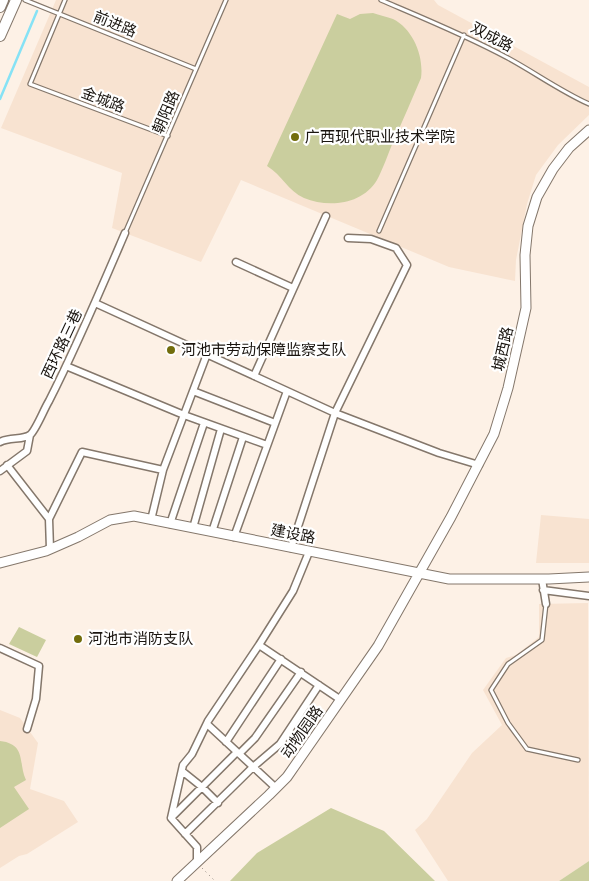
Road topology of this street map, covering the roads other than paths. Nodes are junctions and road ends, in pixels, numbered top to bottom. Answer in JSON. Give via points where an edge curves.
{"nodes":[{"id":1,"x":3,"y":0,"type":"edge"},
{"id":2,"x":16,"y":0,"type":"edge"},
{"id":3,"x":26,"y":0,"type":"edge"},
{"id":4,"x":65,"y":0,"type":"edge"},
{"id":5,"x":226,"y":0,"type":"edge"},
{"id":6,"x":381,"y":0,"type":"edge"},
{"id":7,"x":0,"y":8,"type":"edge"},
{"id":8,"x":59,"y":14,"type":"junction"},
{"id":9,"x":464,"y":35,"type":"junction"},
{"id":10,"x":0,"y":36,"type":"edge"},
{"id":11,"x":196,"y":69,"type":"junction"},
{"id":12,"x":589,"y":104,"type":"edge"},
{"id":13,"x":589,"y":130,"type":"edge"},
{"id":14,"x":168,"y":136,"type":"junction"},
{"id":15,"x":326,"y":216,"type":"dead end"},
{"id":16,"x":379,"y":231,"type":"dead end"},
{"id":17,"x":126,"y":233,"type":"joint"},
{"id":18,"x":348,"y":238,"type":"dead end"},
{"id":19,"x":236,"y":262,"type":"dead end"},
{"id":20,"x":293,"y":288,"type":"junction"},
{"id":21,"x":95,"y":302,"type":"junction"},
{"id":22,"x":207,"y":354,"type":"junction"},
{"id":23,"x":66,"y":366,"type":"junction"},
{"id":24,"x":254,"y":376,"type":"junction"},
{"id":25,"x":287,"y":390,"type":"junction"},
{"id":26,"x":193,"y":391,"type":"junction"},
{"id":27,"x":336,"y":413,"type":"junction"},
{"id":28,"x":184,"y":415,"type":"junction"},
{"id":29,"x":204,"y":423,"type":"junction"},
{"id":30,"x":275,"y":423,"type":"junction"},
{"id":31,"x":221,"y":429,"type":"junction"},
{"id":32,"x":30,"y":435,"type":"junction"},
{"id":33,"x":243,"y":436,"type":"junction"},
{"id":34,"x":0,"y":442,"type":"edge"},
{"id":35,"x":267,"y":446,"type":"junction"},
{"id":36,"x":8,"y":465,"type":"junction"},
{"id":37,"x":479,"y":466,"type":"junction"},
{"id":38,"x":0,"y":470,"type":"edge"},
{"id":39,"x":163,"y":470,"type":"junction"},
{"id":40,"x":49,"y":520,"type":"junction"},
{"id":41,"x":151,"y":520,"type":"junction"},
{"id":42,"x":170,"y":524,"type":"junction"},
{"id":43,"x":193,"y":528,"type":"junction"},
{"id":44,"x":212,"y":532,"type":"junction"},
{"id":45,"x":234,"y":537,"type":"junction"},
{"id":46,"x":291,"y":548,"type":"junction"},
{"id":47,"x":50,"y":549,"type":"junction"},
{"id":48,"x":309,"y":552,"type":"junction"},
{"id":49,"x":0,"y":563,"type":"edge"},
{"id":50,"x":420,"y":574,"type":"junction"},
{"id":51,"x":589,"y":577,"type":"edge"},
{"id":52,"x":542,"y":579,"type":"junction"},
{"id":53,"x":543,"y":590,"type":"junction"},
{"id":54,"x":589,"y":596,"type":"edge"},
{"id":55,"x":546,"y":604,"type":"joint"},
{"id":56,"x":259,"y":644,"type":"junction"},
{"id":57,"x":0,"y":648,"type":"edge"},
{"id":58,"x":281,"y":659,"type":"junction"},
{"id":59,"x":301,"y":672,"type":"junction"},
{"id":60,"x":319,"y":685,"type":"junction"},
{"id":61,"x":341,"y":700,"type":"junction"},
{"id":62,"x":207,"y":724,"type":"junction"},
{"id":63,"x":27,"y":728,"type":"dead end"},
{"id":64,"x":226,"y":742,"type":"junction"},
{"id":65,"x":238,"y":753,"type":"junction"},
{"id":66,"x":578,"y":760,"type":"dead end"},
{"id":67,"x":253,"y":767,"type":"junction"},
{"id":68,"x":182,"y":771,"type":"junction"},
{"id":69,"x":202,"y":787,"type":"junction"},
{"id":70,"x":276,"y":788,"type":"junction"},
{"id":71,"x":218,"y":803,"type":"junction"},
{"id":72,"x":171,"y":818,"type":"junction"},
{"id":73,"x":185,"y":834,"type":"junction"},
{"id":74,"x":197,"y":862,"type":"junction"},
{"id":75,"x":176,"y":881,"type":"edge"}],
"edges":[{"from":1,"to":7,"type":"main road"},
{"from":2,"to":10,"type":"main road"},
{"from":3,"to":8,"type":"lane","name":"前进路"},
{"from":4,"to":8,"type":"lane"},
{"from":5,"to":11,"type":"lane","name":"朝阳路"},
{"from":6,"to":9,"type":"lane","name":"双成路"},
{"from":8,"to":11,"type":"lane","name":"前进路"},
{"from":8,"to":14,"type":"lane","name":"金城路","via":[[30,84]]},
{"from":9,"to":12,"type":"lane","name":"双成路"},
{"from":9,"to":16,"type":"lane"},
{"from":11,"to":14,"type":"lane","name":"朝阳路"},
{"from":13,"to":37,"type":"street","name":"城西路","via":[[568,148],[537,197],[528,226],[525,255],[526,308],[508,388],[494,434]]},
{"from":14,"to":17,"type":"lane","name":"朝阳路"},
{"from":15,"to":20,"type":"street"},
{"from":17,"to":21,"type":"street","name":"西环路三巷"},
{"from":18,"to":27,"type":"street","via":[[371,239],[396,248],[408,265]]},
{"from":19,"to":20,"type":"street"},
{"from":20,"to":24,"type":"street"},
{"from":21,"to":22,"type":"street"},
{"from":21,"to":23,"type":"street","name":"西环路三巷"},
{"from":22,"to":24,"type":"street"},
{"from":22,"to":26,"type":"street"},
{"from":23,"to":28,"type":"street"},
{"from":23,"to":32,"type":"street","name":"西环路三巷"},
{"from":24,"to":25,"type":"street"},
{"from":25,"to":27,"type":"street"},
{"from":25,"to":30,"type":"street"},
{"from":26,"to":28,"type":"street"},
{"from":26,"to":30,"type":"street"},
{"from":27,"to":37,"type":"street"},
{"from":27,"to":46,"type":"street"},
{"from":28,"to":29,"type":"street"},
{"from":28,"to":39,"type":"street"},
{"from":29,"to":31,"type":"street"},
{"from":29,"to":42,"type":"street"},
{"from":30,"to":35,"type":"street"},
{"from":31,"to":33,"type":"street"},
{"from":31,"to":43,"type":"street"},
{"from":32,"to":34,"type":"street"},
{"from":32,"to":36,"type":"street","name":"西环路三巷","via":[[27,451]]},
{"from":33,"to":35,"type":"street"},
{"from":33,"to":44,"type":"street"},
{"from":35,"to":45,"type":"street"},
{"from":36,"to":38,"type":"street","name":"西环路三巷"},
{"from":36,"to":40,"type":"street"},
{"from":37,"to":50,"type":"street","name":"城西路"},
{"from":39,"to":40,"type":"street","via":[[82,452]]},
{"from":39,"to":41,"type":"street"},
{"from":40,"to":47,"type":"street"},
{"from":41,"to":42,"type":"street","name":"建设路"},
{"from":41,"to":47,"type":"street","name":"建设路","via":[[134,516],[110,520]]},
{"from":42,"to":43,"type":"street","name":"建设路"},
{"from":43,"to":44,"type":"street","name":"建设路"},
{"from":44,"to":45,"type":"street","name":"建设路"},
{"from":45,"to":46,"type":"street","name":"建设路"},
{"from":46,"to":48,"type":"street","name":"建设路"},
{"from":47,"to":49,"type":"street","name":"建设路"},
{"from":48,"to":50,"type":"street","name":"建设路"},
{"from":48,"to":56,"type":"street","via":[[293,591]]},
{"from":50,"to":52,"type":"street","name":"建设路","via":[[449,579]]},
{"from":50,"to":61,"type":"street","name":"动物园路","via":[[378,646]]},
{"from":51,"to":52,"type":"street","name":"建设路"},
{"from":52,"to":53,"type":"street"},
{"from":53,"to":54,"type":"street"},
{"from":53,"to":55,"type":"street"},
{"from":55,"to":66,"type":"lane","via":[[542,640],[508,664],[491,690],[508,723],[527,749]]},
{"from":56,"to":58,"type":"street"},
{"from":56,"to":62,"type":"street"},
{"from":57,"to":63,"type":"street","via":[[39,666],[36,699]]},
{"from":58,"to":59,"type":"street"},
{"from":58,"to":64,"type":"street"},
{"from":59,"to":60,"type":"street"},
{"from":59,"to":65,"type":"street","via":[[256,738]]},
{"from":60,"to":61,"type":"street"},
{"from":60,"to":67,"type":"street","via":[[280,744]]},
{"from":61,"to":70,"type":"street","name":"动物园路"},
{"from":62,"to":64,"type":"street"},
{"from":62,"to":68,"type":"street"},
{"from":64,"to":65,"type":"street"},
{"from":65,"to":67,"type":"street"},
{"from":65,"to":69,"type":"street"},
{"from":67,"to":70,"type":"street"},
{"from":67,"to":71,"type":"street"},
{"from":68,"to":69,"type":"street"},
{"from":68,"to":72,"type":"street"},
{"from":69,"to":71,"type":"street"},
{"from":69,"to":72,"type":"street"},
{"from":70,"to":74,"type":"street","name":"动物园路"},
{"from":71,"to":73,"type":"street"},
{"from":72,"to":73,"type":"street"},
{"from":73,"to":74,"type":"street","via":[[197,846]]},
{"from":74,"to":75,"type":"street","name":"动物园路"}]}
